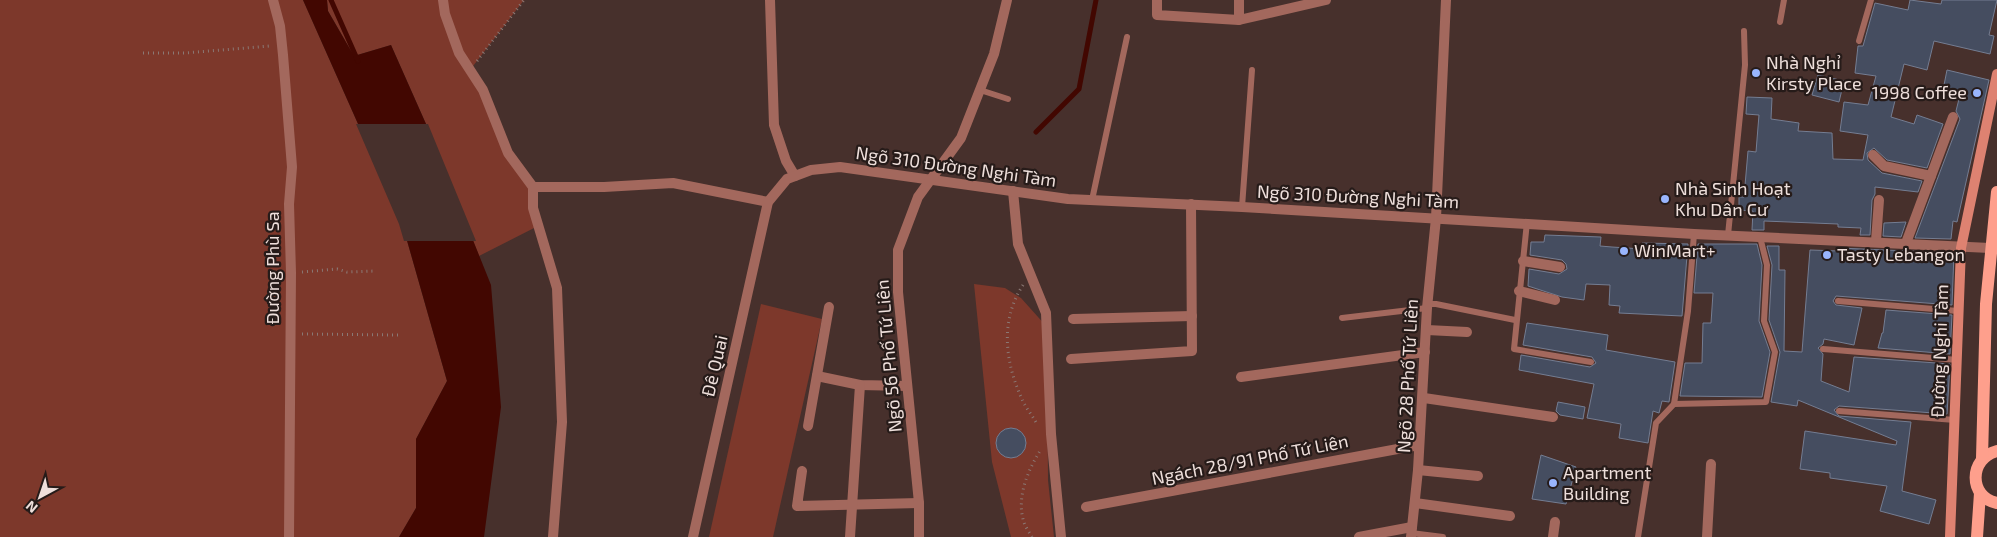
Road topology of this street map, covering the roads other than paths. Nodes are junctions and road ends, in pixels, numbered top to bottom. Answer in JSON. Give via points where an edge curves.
{"nodes":[{"id":1,"x":273,"y":0,"type":"edge"},
{"id":2,"x":443,"y":0,"type":"edge"},
{"id":3,"x":770,"y":0,"type":"edge"},
{"id":4,"x":1007,"y":0,"type":"edge"},
{"id":5,"x":1157,"y":0,"type":"edge"},
{"id":6,"x":1239,"y":0,"type":"edge"},
{"id":7,"x":1326,"y":0,"type":"edge"},
{"id":8,"x":1446,"y":0,"type":"edge"},
{"id":9,"x":1784,"y":0,"type":"edge"},
{"id":10,"x":1871,"y":0,"type":"edge"},
{"id":11,"x":1239,"y":20,"type":"junction"},
{"id":12,"x":1780,"y":22,"type":"dead end"},
{"id":13,"x":1744,"y":31,"type":"dead end"},
{"id":14,"x":1127,"y":37,"type":"dead end"},
{"id":15,"x":1859,"y":41,"type":"dead end"},
{"id":16,"x":1252,"y":70,"type":"dead end"},
{"id":17,"x":1997,"y":74,"type":"edge"},
{"id":18,"x":980,"y":90,"type":"junction"},
{"id":19,"x":1008,"y":99,"type":"dead end"},
{"id":20,"x":1953,"y":117,"type":"dead end"},
{"id":21,"x":1873,"y":155,"type":"dead end"},
{"id":22,"x":795,"y":176,"type":"junction"},
{"id":23,"x":1930,"y":176,"type":"junction"},
{"id":24,"x":931,"y":179,"type":"junction"},
{"id":25,"x":533,"y":187,"type":"junction"},
{"id":26,"x":1013,"y":191,"type":"junction"},
{"id":27,"x":1997,"y":192,"type":"edge"},
{"id":28,"x":1092,"y":200,"type":"junction"},
{"id":29,"x":1879,"y":200,"type":"dead end"},
{"id":30,"x":768,"y":202,"type":"junction"},
{"id":31,"x":1191,"y":204,"type":"junction"},
{"id":32,"x":1242,"y":207,"type":"junction"},
{"id":33,"x":1436,"y":218,"type":"junction"},
{"id":34,"x":1527,"y":222,"type":"junction"},
{"id":35,"x":1694,"y":234,"type":"junction"},
{"id":36,"x":1728,"y":236,"type":"junction"},
{"id":37,"x":1760,"y":237,"type":"junction"},
{"id":38,"x":1876,"y":241,"type":"junction"},
{"id":39,"x":1906,"y":243,"type":"junction"},
{"id":40,"x":1961,"y":248,"type":"junction"},
{"id":41,"x":1990,"y":248,"type":"junction"},
{"id":42,"x":1523,"y":261,"type":"junction"},
{"id":43,"x":1560,"y":267,"type":"dead end"},
{"id":44,"x":1519,"y":291,"type":"junction"},
{"id":45,"x":1555,"y":300,"type":"dead end"},
{"id":46,"x":1838,"y":301,"type":"dead end"},
{"id":47,"x":1428,"y":306,"type":"junction"},
{"id":48,"x":829,"y":307,"type":"dead end"},
{"id":49,"x":1958,"y":311,"type":"junction"},
{"id":50,"x":1192,"y":316,"type":"junction"},
{"id":51,"x":1342,"y":318,"type":"dead end"},
{"id":52,"x":1073,"y":319,"type":"dead end"},
{"id":53,"x":1516,"y":320,"type":"junction"},
{"id":54,"x":1427,"y":330,"type":"junction"},
{"id":55,"x":1467,"y":332,"type":"dead end"},
{"id":56,"x":1823,"y":349,"type":"dead end"},
{"id":57,"x":1425,"y":352,"type":"junction"},
{"id":58,"x":1071,"y":359,"type":"dead end"},
{"id":59,"x":1958,"y":360,"type":"junction"},
{"id":60,"x":1591,"y":362,"type":"dead end"},
{"id":61,"x":817,"y":376,"type":"junction"},
{"id":62,"x":1241,"y":377,"type":"dead end"},
{"id":63,"x":860,"y":385,"type":"junction"},
{"id":64,"x":907,"y":386,"type":"junction"},
{"id":65,"x":1424,"y":398,"type":"junction"},
{"id":66,"x":1674,"y":404,"type":"junction"},
{"id":67,"x":1839,"y":411,"type":"dead end"},
{"id":68,"x":1553,"y":417,"type":"dead end"},
{"id":69,"x":1956,"y":420,"type":"junction"},
{"id":70,"x":808,"y":426,"type":"dead end"},
{"id":71,"x":1419,"y":445,"type":"junction"},
{"id":72,"x":1997,"y":450,"type":"edge"},
{"id":73,"x":1982,"y":458,"type":"junction"},
{"id":74,"x":1711,"y":464,"type":"dead end"},
{"id":75,"x":1418,"y":470,"type":"junction"},
{"id":76,"x":802,"y":471,"type":"dead end"},
{"id":77,"x":1478,"y":476,"type":"dead end"},
{"id":78,"x":1980,"y":493,"type":"junction"},
{"id":79,"x":919,"y":503,"type":"junction"},
{"id":80,"x":1415,"y":503,"type":"junction"},
{"id":81,"x":1997,"y":503,"type":"edge"},
{"id":82,"x":852,"y":504,"type":"junction"},
{"id":83,"x":1086,"y":507,"type":"dead end"},
{"id":84,"x":1510,"y":516,"type":"dead end"},
{"id":85,"x":1555,"y":522,"type":"dead end"},
{"id":86,"x":1411,"y":532,"type":"edge"},
{"id":87,"x":289,"y":537,"type":"edge"},
{"id":88,"x":553,"y":537,"type":"edge"},
{"id":89,"x":693,"y":537,"type":"edge"},
{"id":90,"x":850,"y":537,"type":"edge"},
{"id":91,"x":919,"y":537,"type":"edge"},
{"id":92,"x":1062,"y":537,"type":"edge"},
{"id":93,"x":1360,"y":537,"type":"edge"},
{"id":94,"x":1443,"y":537,"type":"edge"},
{"id":95,"x":1554,"y":537,"type":"edge"},
{"id":96,"x":1638,"y":537,"type":"edge"},
{"id":97,"x":1707,"y":537,"type":"edge"},
{"id":98,"x":1950,"y":537,"type":"edge"},
{"id":99,"x":1977,"y":537,"type":"edge"}],
"edges":[{"from":1,"to":87,"type":"street","name":"Đường Phù Sa","via":[[284,55],[292,167],[289,204]]},
{"from":2,"to":25,"type":"street","via":[[459,52],[483,90],[508,153]]},
{"from":3,"to":22,"type":"street","via":[[774,125],[786,161]]},
{"from":4,"to":18,"type":"street","name":"Ngõ 56 Phố Tứ Liên","via":[[994,54]]},
{"from":5,"to":11,"type":"street","via":[[1157,15]]},
{"from":6,"to":11,"type":"street"},
{"from":7,"to":11,"type":"street"},
{"from":8,"to":33,"type":"street","name":"Ngõ 28 Phố Tứ Liên"},
{"from":9,"to":12,"type":"lane"},
{"from":10,"to":15,"type":"lane"},
{"from":13,"to":36,"type":"lane","via":[[1744,65]]},
{"from":14,"to":28,"type":"lane"},
{"from":16,"to":32,"type":"lane"},
{"from":17,"to":40,"type":"street","name":"Đường Nghi Tàm"},
{"from":18,"to":19,"type":"lane"},
{"from":18,"to":24,"type":"street","name":"Ngõ 56 Phố Tứ Liên","via":[[961,138]]},
{"from":20,"to":23,"type":"street"},
{"from":21,"to":23,"type":"street","via":[[1884,166]]},
{"from":22,"to":24,"type":"street","name":"Ngõ 310 Đường Nghi Tàm","via":[[811,170],[840,167]]},
{"from":22,"to":30,"type":"street","name":"Ngõ 310 Đường Nghi Tàm","via":[[787,179]]},
{"from":23,"to":39,"type":"street"},
{"from":24,"to":26,"type":"street","name":"Ngõ 310 Đường Nghi Tàm"},
{"from":24,"to":64,"type":"street","name":"Ngõ 56 Phố Tứ Liên","via":[[918,197],[898,250],[898,292]]},
{"from":25,"to":30,"type":"street","via":[[672,183]]},
{"from":25,"to":88,"type":"street","via":[[533,208],[557,288],[562,422]]},
{"from":26,"to":28,"type":"street","name":"Ngõ 310 Đường Nghi Tàm"},
{"from":26,"to":92,"type":"street","via":[[1018,244],[1046,313],[1051,434]]},
{"from":27,"to":41,"type":"main road"},
{"from":28,"to":31,"type":"street","name":"Ngõ 310 Đường Nghi Tàm"},
{"from":29,"to":38,"type":"street"},
{"from":30,"to":89,"type":"street","name":"Đê Quai"},
{"from":31,"to":32,"type":"street","name":"Ngõ 310 Đường Nghi Tàm"},
{"from":31,"to":50,"type":"street"},
{"from":32,"to":33,"type":"street","name":"Ngõ 310 Đường Nghi Tàm"},
{"from":33,"to":34,"type":"street","name":"Ngõ 310 Đường Nghi Tàm"},
{"from":33,"to":47,"type":"street","name":"Ngõ 28 Phố Tứ Liên"},
{"from":34,"to":35,"type":"street","name":"Ngõ 310 Đường Nghi Tàm"},
{"from":34,"to":42,"type":"lane"},
{"from":35,"to":36,"type":"street","name":"Ngõ 310 Đường Nghi Tàm"},
{"from":35,"to":66,"type":"lane","via":[[1688,311]]},
{"from":36,"to":37,"type":"street","name":"Ngõ 310 Đường Nghi Tàm"},
{"from":37,"to":38,"type":"street","name":"Ngõ 310 Đường Nghi Tàm"},
{"from":37,"to":66,"type":"lane","via":[[1767,265],[1764,321],[1775,352],[1766,402]]},
{"from":38,"to":39,"type":"street","name":"Ngõ 310 Đường Nghi Tàm"},
{"from":39,"to":40,"type":"street","name":"Ngõ 310 Đường Nghi Tàm"},
{"from":40,"to":41,"type":"street","name":"Ngõ 310 Đường Nghi Tàm"},
{"from":40,"to":49,"type":"street","name":"Đường Nghi Tàm"},
{"from":41,"to":73,"type":"main road","via":[[1983,365]]},
{"from":42,"to":43,"type":"street"},
{"from":42,"to":44,"type":"lane"},
{"from":44,"to":45,"type":"street"},
{"from":44,"to":53,"type":"lane"},
{"from":46,"to":49,"type":"lane"},
{"from":47,"to":51,"type":"lane"},
{"from":47,"to":53,"type":"lane","via":[[1436,304]]},
{"from":47,"to":54,"type":"street","name":"Ngõ 28 Phố Tứ Liên"},
{"from":48,"to":61,"type":"street"},
{"from":49,"to":59,"type":"street","name":"Đường Nghi Tàm"},
{"from":50,"to":52,"type":"street"},
{"from":50,"to":58,"type":"street","via":[[1192,351]]},
{"from":53,"to":60,"type":"lane","via":[[1514,348]]},
{"from":54,"to":55,"type":"street"},
{"from":54,"to":57,"type":"street","name":"Ngõ 28 Phố Tứ Liên"},
{"from":56,"to":59,"type":"lane"},
{"from":57,"to":62,"type":"street"},
{"from":57,"to":65,"type":"street","name":"Ngõ 28 Phố Tứ Liên"},
{"from":59,"to":69,"type":"street","name":"Đường Nghi Tàm"},
{"from":61,"to":63,"type":"street"},
{"from":61,"to":70,"type":"street"},
{"from":63,"to":64,"type":"street"},
{"from":63,"to":82,"type":"street"},
{"from":64,"to":79,"type":"street","name":"Ngõ 56 Phố Tứ Liên"},
{"from":65,"to":68,"type":"street"},
{"from":65,"to":71,"type":"street","name":"Ngõ 28 Phố Tứ Liên"},
{"from":66,"to":96,"type":"lane","via":[[1656,423]]},
{"from":67,"to":69,"type":"lane"},
{"from":69,"to":98,"type":"street","name":"Đường Nghi Tàm"},
{"from":71,"to":75,"type":"street","name":"Ngõ 28 Phố Tứ Liên"},
{"from":71,"to":83,"type":"street","name":"Ngách 28/91 Phố Tứ Liên"},
{"from":72,"to":73,"type":"main road"},
{"from":73,"to":78,"type":"main road","via":[[1974,475]]},
{"from":74,"to":97,"type":"street"},
{"from":75,"to":77,"type":"street"},
{"from":75,"to":80,"type":"street","name":"Ngõ 28 Phố Tứ Liên"},
{"from":76,"to":82,"type":"street","via":[[797,506]]},
{"from":78,"to":81,"type":"main road"},
{"from":78,"to":99,"type":"main road"},
{"from":79,"to":82,"type":"street"},
{"from":79,"to":91,"type":"street","name":"Ngõ 56 Phố Tứ Liên"},
{"from":80,"to":84,"type":"street"},
{"from":80,"to":86,"type":"street","name":"Ngõ 28 Phố Tứ Liên"},
{"from":82,"to":90,"type":"street"},
{"from":85,"to":95,"type":"street"},
{"from":86,"to":93,"type":"street"},
{"from":86,"to":94,"type":"lane"}]}
